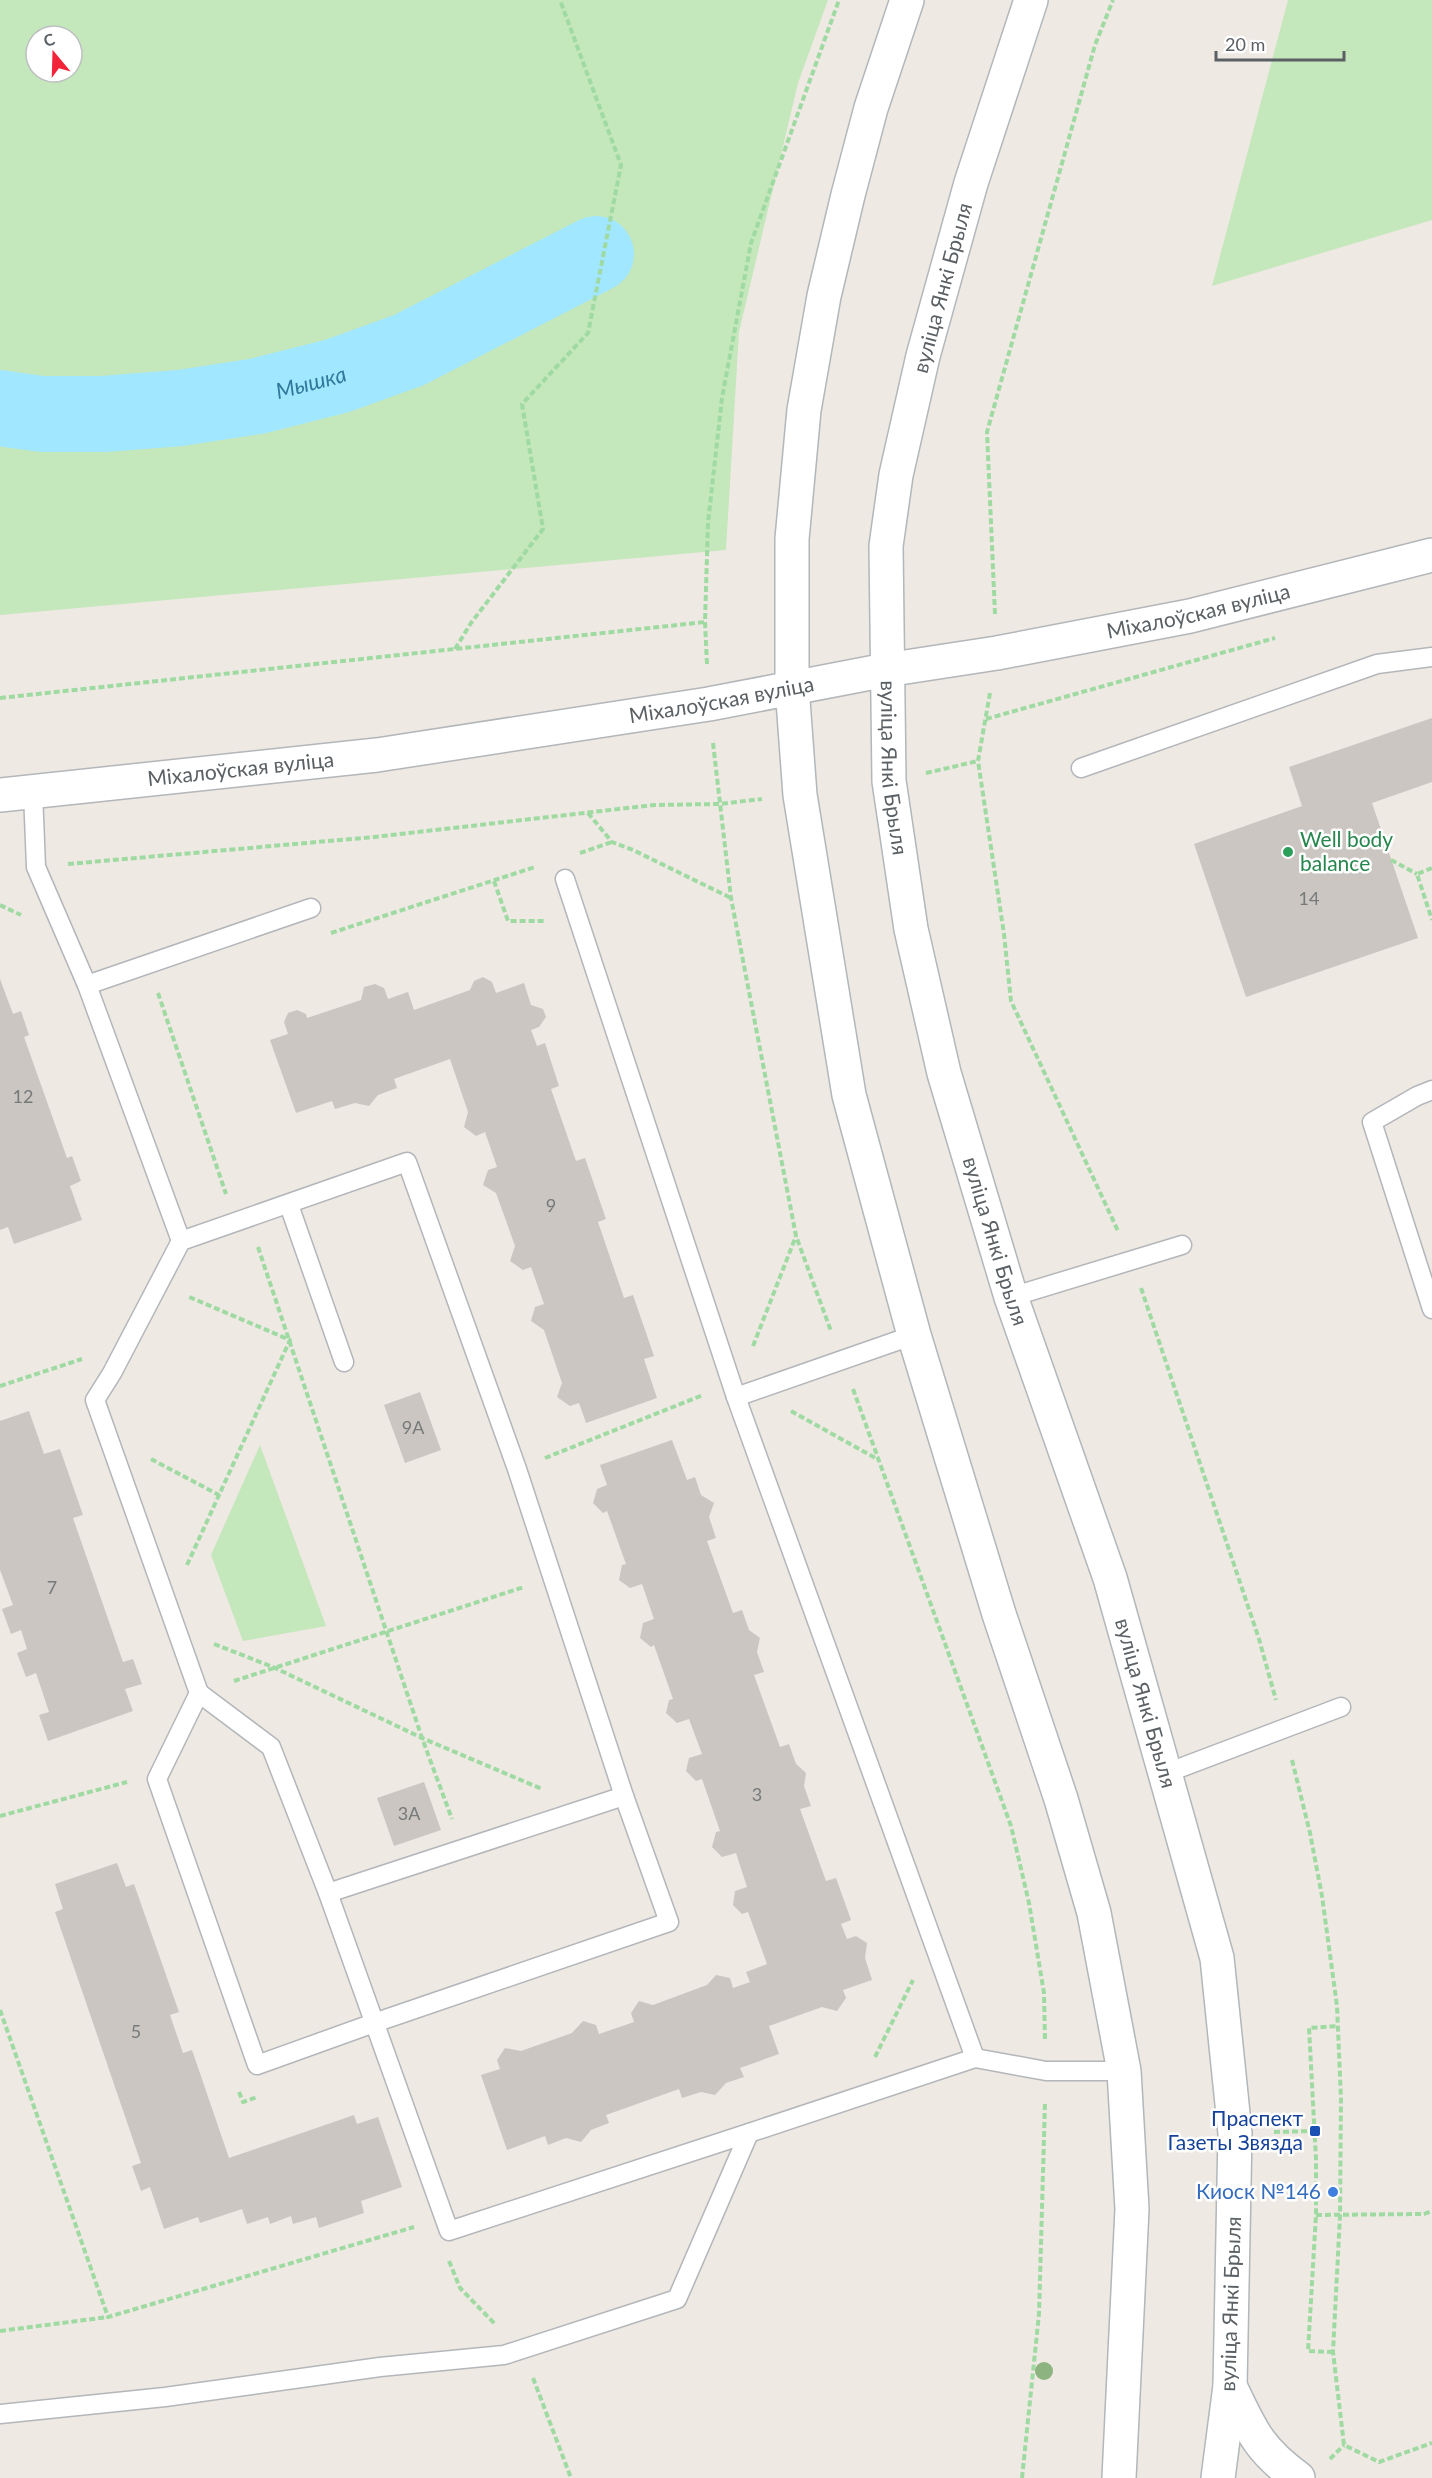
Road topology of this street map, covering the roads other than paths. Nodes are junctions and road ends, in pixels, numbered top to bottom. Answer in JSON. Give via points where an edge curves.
{"nodes":[{"id":1,"x":907,"y":0,"type":"edge"},
{"id":2,"x":1031,"y":0,"type":"edge"},
{"id":3,"x":1432,"y":555,"type":"edge"},
{"id":4,"x":1432,"y":657,"type":"edge"},
{"id":5,"x":886,"y":670,"type":"junction"},
{"id":6,"x":792,"y":687,"type":"junction"},
{"id":7,"x":1081,"y":768,"type":"dead end"},
{"id":8,"x":33,"y":792,"type":"junction"},
{"id":9,"x":0,"y":795,"type":"edge"},
{"id":10,"x":566,"y":879,"type":"dead end"},
{"id":11,"x":311,"y":908,"type":"dead end"},
{"id":12,"x":87,"y":986,"type":"junction"},
{"id":13,"x":1432,"y":1090,"type":"edge"},
{"id":14,"x":289,"y":1205,"type":"junction"},
{"id":15,"x":181,"y":1241,"type":"junction"},
{"id":16,"x":1182,"y":1245,"type":"dead end"},
{"id":17,"x":1011,"y":1298,"type":"junction"},
{"id":18,"x":1432,"y":1309,"type":"edge"},
{"id":19,"x":914,"y":1335,"type":"junction"},
{"id":20,"x":344,"y":1362,"type":"dead end"},
{"id":21,"x":745,"y":1393,"type":"junction"},
{"id":22,"x":199,"y":1693,"type":"junction"},
{"id":23,"x":1341,"y":1707,"type":"dead end"},
{"id":24,"x":1164,"y":1774,"type":"junction"},
{"id":25,"x":624,"y":1796,"type":"junction"},
{"id":26,"x":328,"y":1893,"type":"junction"},
{"id":27,"x":374,"y":2023,"type":"junction"},
{"id":28,"x":975,"y":2058,"type":"junction"},
{"id":29,"x":1124,"y":2071,"type":"junction"},
{"id":30,"x":749,"y":2133,"type":"junction"},
{"id":31,"x":1230,"y":2386,"type":"junction"},
{"id":32,"x":0,"y":2414,"type":"edge"},
{"id":33,"x":1119,"y":2478,"type":"edge"},
{"id":34,"x":1218,"y":2478,"type":"edge"},
{"id":35,"x":1298,"y":2478,"type":"edge"}],
"edges":[{"from":1,"to":6,"type":"main road","via":[[871,108],[848,195],[824,296],[804,410],[792,539]]},
{"from":2,"to":5,"type":"main road","name":"вуліца Янкі Брыля","via":[[971,183],[924,356],[897,475],[886,546]]},
{"from":3,"to":5,"type":"main road","name":"Міхалоўская вуліца","via":[[1190,616]]},
{"from":4,"to":7,"type":"lane","via":[[1377,664]]},
{"from":5,"to":6,"type":"main road","name":"Міхалоўская вуліца"},
{"from":5,"to":17,"type":"main road","name":"вуліца Янкі Брыля","via":[[889,781],[911,929],[944,1072]]},
{"from":6,"to":8,"type":"main road","name":"Міхалоўская вуліца","via":[[709,704],[377,755]]},
{"from":6,"to":19,"type":"main road","via":[[800,795],[849,1095]]},
{"from":8,"to":9,"type":"main road","name":"Міхалоўская вуліца"},
{"from":8,"to":12,"type":"lane","via":[[36,867]]},
{"from":10,"to":21,"type":"lane","via":[[730,1376]]},
{"from":11,"to":12,"type":"lane"},
{"from":12,"to":15,"type":"lane"},
{"from":13,"to":18,"type":"lane","via":[[1372,1122]]},
{"from":14,"to":15,"type":"lane"},
{"from":14,"to":20,"type":"lane"},
{"from":14,"to":25,"type":"lane","via":[[407,1162],[517,1469]]},
{"from":15,"to":22,"type":"lane","via":[[95,1400]]},
{"from":16,"to":17,"type":"lane"},
{"from":17,"to":24,"type":"main road","name":"вуліца Янкі Брыля","via":[[1110,1578]]},
{"from":19,"to":21,"type":"lane"},
{"from":19,"to":29,"type":"main road","via":[[1094,1913]]},
{"from":21,"to":28,"type":"lane"},
{"from":22,"to":26,"type":"lane","via":[[272,1748]]},
{"from":22,"to":27,"type":"lane","via":[[157,1779],[257,2065]]},
{"from":23,"to":24,"type":"lane"},
{"from":24,"to":31,"type":"main road","name":"вуліца Янкі Брыля","via":[[1217,1958],[1235,2133]]},
{"from":25,"to":26,"type":"lane"},
{"from":25,"to":27,"type":"lane","via":[[669,1922]]},
{"from":26,"to":27,"type":"lane"},
{"from":27,"to":30,"type":"lane","via":[[449,2231]]},
{"from":28,"to":29,"type":"lane","via":[[1046,2071]]},
{"from":28,"to":30,"type":"lane"},
{"from":29,"to":33,"type":"main road","via":[[1132,2208]]},
{"from":30,"to":32,"type":"lane","via":[[677,2300],[504,2355]]},
{"from":31,"to":34,"type":"main road","name":"вуліца Янкі Брыля"},
{"from":31,"to":35,"type":"main road","via":[[1253,2435]]}]}
